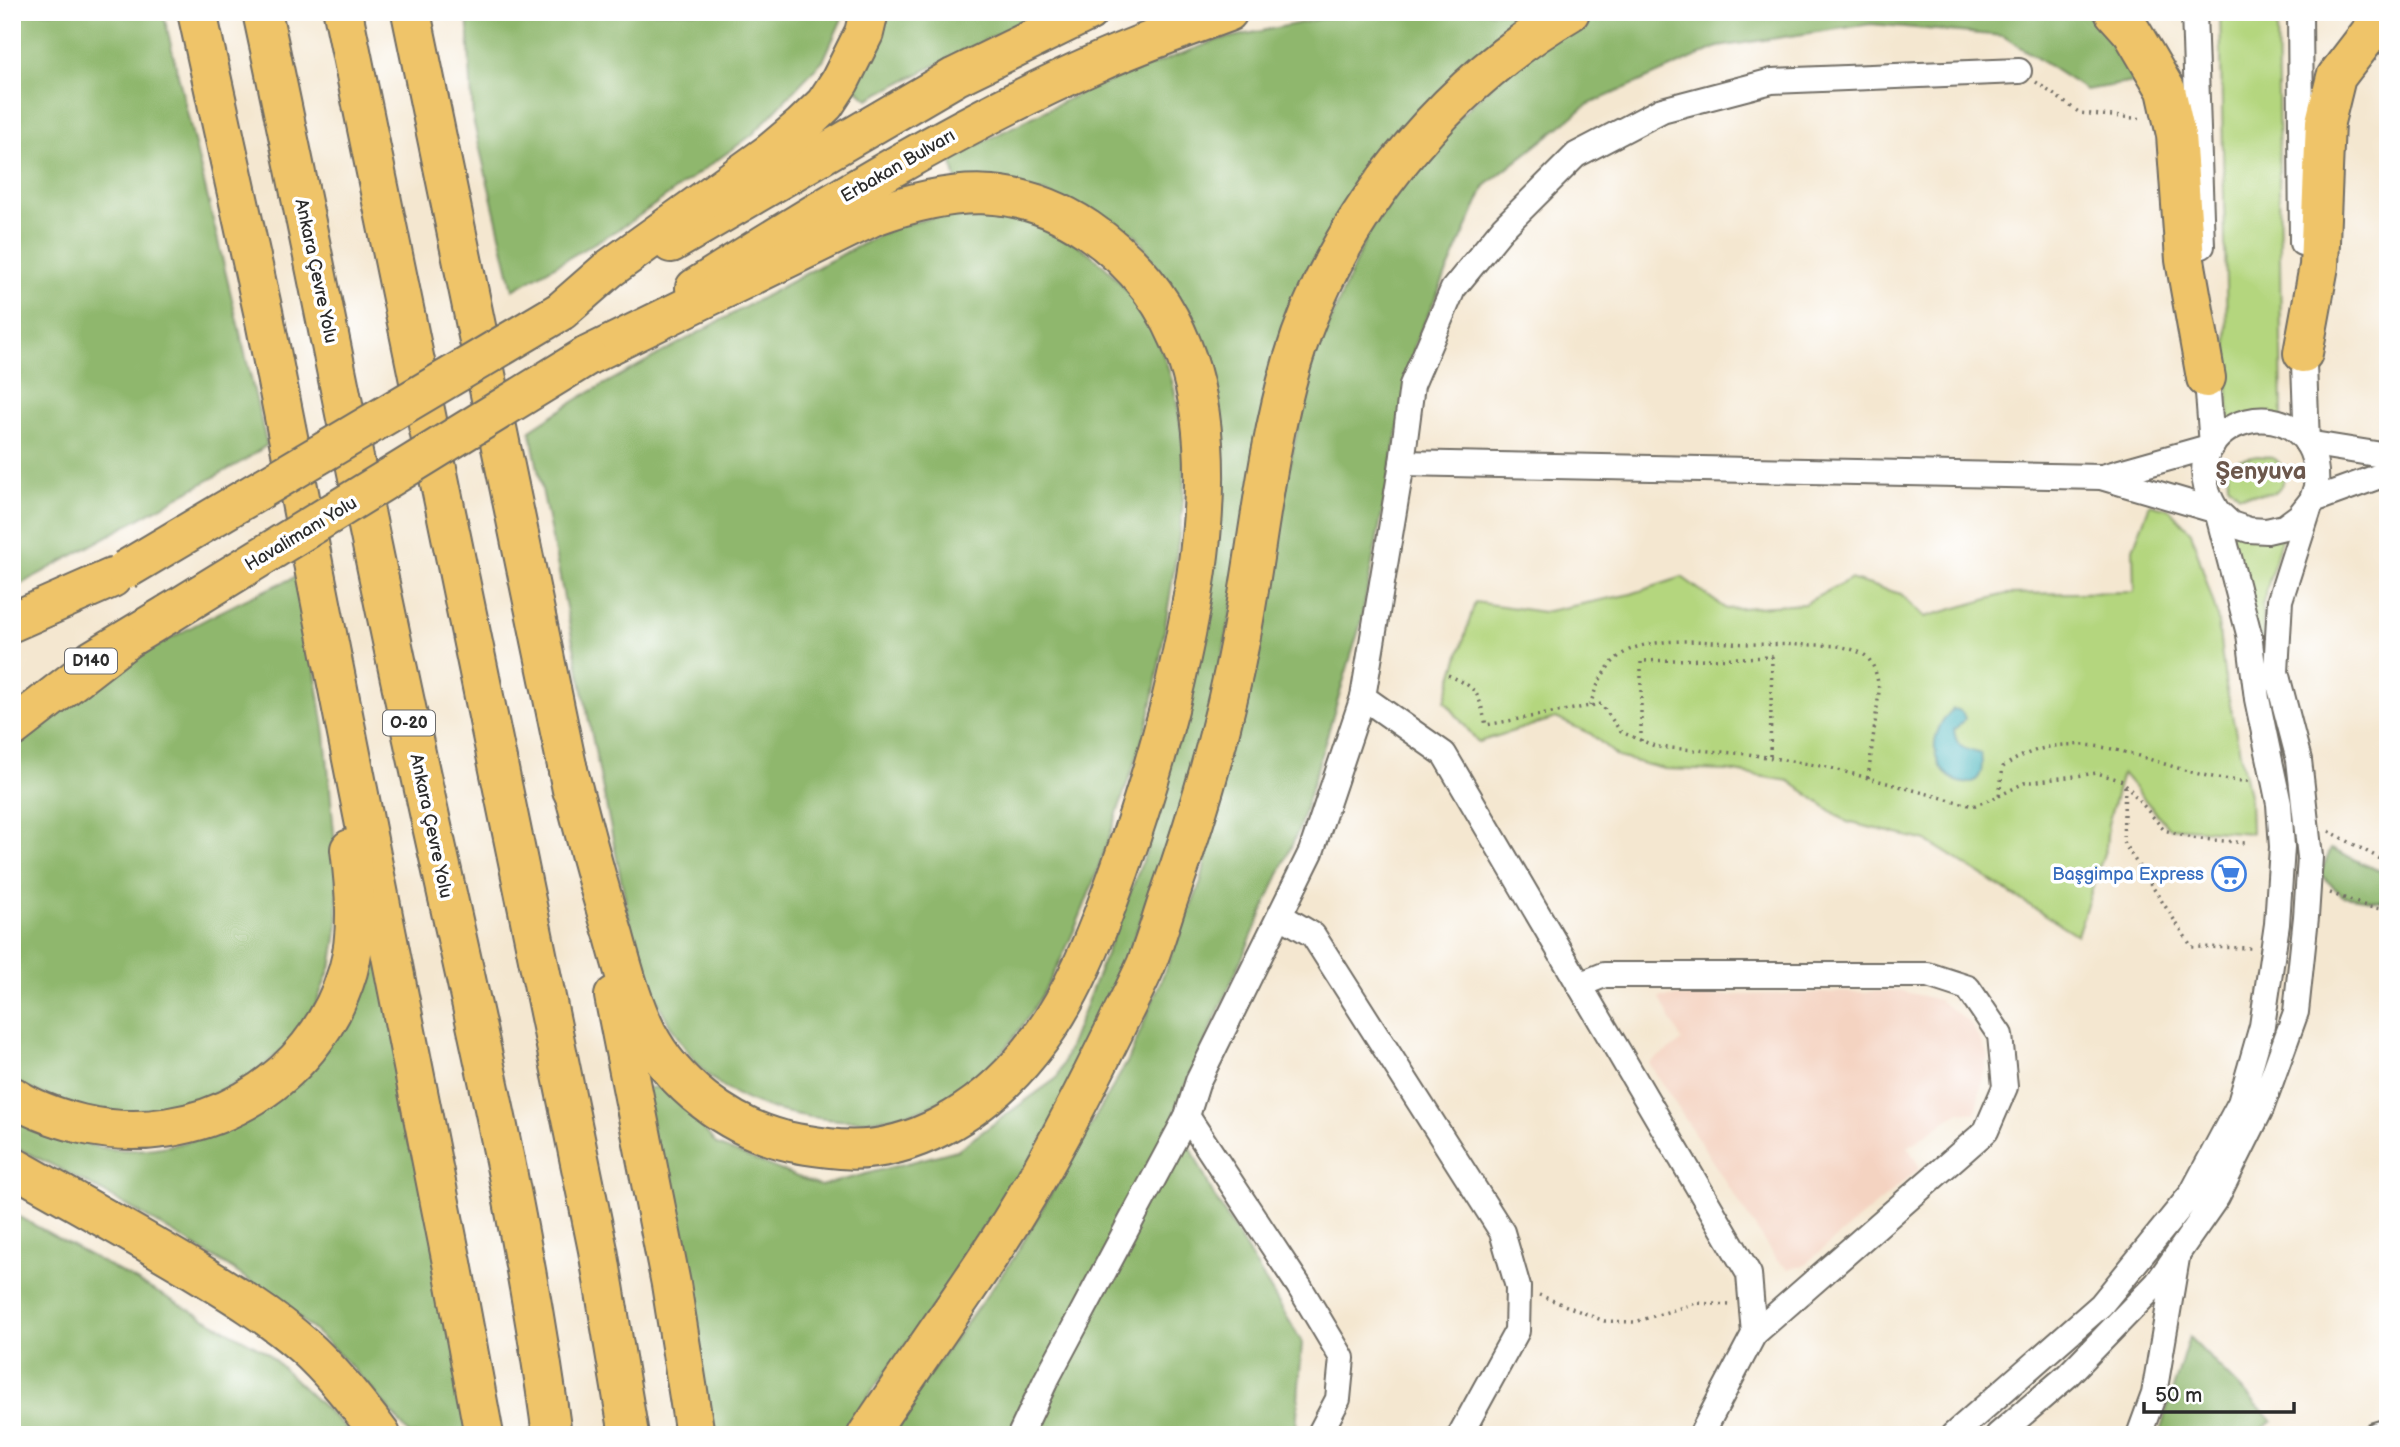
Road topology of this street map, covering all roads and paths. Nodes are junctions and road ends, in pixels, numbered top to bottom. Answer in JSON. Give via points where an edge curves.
{"nodes":[{"id":1,"x":184,"y":12,"type":"edge"},
{"id":2,"x":197,"y":12,"type":"edge"},
{"id":3,"x":262,"y":12,"type":"edge"},
{"id":4,"x":343,"y":12,"type":"edge"},
{"id":5,"x":411,"y":12,"type":"edge"},
{"id":6,"x":438,"y":12,"type":"edge"},
{"id":7,"x":869,"y":12,"type":"edge"},
{"id":8,"x":1088,"y":12,"type":"edge"},
{"id":9,"x":1228,"y":12,"type":"edge"},
{"id":10,"x":1570,"y":12,"type":"edge"},
{"id":11,"x":2114,"y":12,"type":"edge"},
{"id":12,"x":2194,"y":12,"type":"edge"},
{"id":13,"x":2301,"y":12,"type":"edge"},
{"id":14,"x":2388,"y":26,"type":"edge"},
{"id":15,"x":2019,"y":71,"type":"joint"},
{"id":16,"x":2174,"y":123,"type":"junction"},
{"id":17,"x":561,"y":311,"type":"junction"},
{"id":18,"x":264,"y":316,"type":"junction"},
{"id":19,"x":2303,"y":353,"type":"junction"},
{"id":20,"x":587,"y":356,"type":"junction"},
{"id":21,"x":2206,"y":378,"type":"junction"},
{"id":22,"x":2307,"y":443,"type":"junction"},
{"id":23,"x":2212,"y":446,"type":"junction"},
{"id":24,"x":2388,"y":456,"type":"edge"},
{"id":25,"x":1402,"y":463,"type":"junction"},
{"id":26,"x":2388,"y":473,"type":"edge"},
{"id":27,"x":2101,"y":477,"type":"junction"},
{"id":28,"x":2311,"y":501,"type":"junction"},
{"id":29,"x":513,"y":508,"type":"junction"},
{"id":30,"x":2217,"y":512,"type":"junction"},
{"id":31,"x":314,"y":570,"type":"junction"},
{"id":32,"x":118,"y":574,"type":"junction"},
{"id":33,"x":12,"y":622,"type":"edge"},
{"id":34,"x":12,"y":643,"type":"edge"},
{"id":35,"x":122,"y":643,"type":"junction"},
{"id":36,"x":1448,"y":675,"type":"dead end"},
{"id":37,"x":1363,"y":697,"type":"junction"},
{"id":38,"x":1590,"y":706,"type":"junction"},
{"id":39,"x":12,"y":708,"type":"edge"},
{"id":40,"x":12,"y":727,"type":"edge"},
{"id":41,"x":1642,"y":741,"type":"junction"},
{"id":42,"x":1770,"y":757,"type":"junction"},
{"id":43,"x":567,"y":766,"type":"junction"},
{"id":44,"x":1868,"y":778,"type":"junction"},
{"id":45,"x":2274,"y":781,"type":"junction"},
{"id":46,"x":2125,"y":784,"type":"junction"},
{"id":47,"x":1999,"y":796,"type":"junction"},
{"id":48,"x":2306,"y":819,"type":"junction"},
{"id":49,"x":2246,"y":843,"type":"dead end"},
{"id":50,"x":2388,"y":863,"type":"edge"},
{"id":51,"x":2308,"y":886,"type":"junction"},
{"id":52,"x":2388,"y":910,"type":"edge"},
{"id":53,"x":1281,"y":916,"type":"junction"},
{"id":54,"x":2273,"y":948,"type":"junction"},
{"id":55,"x":1579,"y":985,"type":"junction"},
{"id":56,"x":12,"y":1096,"type":"edge"},
{"id":57,"x":1187,"y":1116,"type":"junction"},
{"id":58,"x":12,"y":1166,"type":"edge"},
{"id":59,"x":2178,"y":1252,"type":"junction"},
{"id":60,"x":1518,"y":1287,"type":"junction"},
{"id":61,"x":1752,"y":1306,"type":"junction"},
{"id":62,"x":1754,"y":1334,"type":"junction"},
{"id":63,"x":2388,"y":1431,"type":"edge"},
{"id":64,"x":382,"y":1435,"type":"edge"},
{"id":65,"x":484,"y":1435,"type":"edge"},
{"id":66,"x":552,"y":1435,"type":"edge"},
{"id":67,"x":629,"y":1435,"type":"edge"},
{"id":68,"x":695,"y":1435,"type":"edge"},
{"id":69,"x":867,"y":1435,"type":"edge"},
{"id":70,"x":1020,"y":1435,"type":"edge"},
{"id":71,"x":1319,"y":1435,"type":"edge"},
{"id":72,"x":1460,"y":1435,"type":"edge"},
{"id":73,"x":1701,"y":1435,"type":"edge"},
{"id":74,"x":1953,"y":1435,"type":"edge"},
{"id":75,"x":1998,"y":1435,"type":"edge"},
{"id":76,"x":2139,"y":1435,"type":"edge"},
{"id":77,"x":2375,"y":1435,"type":"edge"}],
"edges":[{"from":1,"to":18,"type":"highway"},
{"from":2,"to":18,"type":"highway"},
{"from":3,"to":66,"type":"highway","name":"Ankara Çevre Yolu","number":"O-20","via":[[498,1134]]},
{"from":4,"to":67,"type":"highway","via":[[598,1251]]},
{"from":5,"to":29,"type":"highway"},
{"from":6,"to":29,"type":"highway","via":[[448,107]]},
{"from":7,"to":17,"type":"highway","via":[[864,33],[825,104],[758,161],[609,269]]},
{"from":8,"to":17,"type":"highway","via":[[903,106]]},
{"from":9,"to":20,"type":"highway","name":"Erbakan Bulvarı","via":[[1098,62],[1000,109],[796,225]]},
{"from":10,"to":69,"type":"highway","via":[[1496,62],[1430,124],[1390,174],[1317,295],[1283,398],[1225,716],[1189,844],[1146,965],[1031,1188]]},
{"from":11,"to":16,"type":"highway","via":[[2132,32],[2166,90]]},
{"from":12,"to":21,"type":"street"},
{"from":13,"to":19,"type":"street"},
{"from":14,"to":19,"type":"highway","via":[[2369,34],[2336,77],[2325,122],[2319,266]]},
{"from":15,"to":16,"type":"path","via":[[2080,113]]},
{"from":15,"to":25,"type":"street","via":[[1772,81],[1662,110],[1576,155],[1503,228],[1453,289],[1412,385]]},
{"from":16,"to":21,"type":"highway","via":[[2185,260]]},
{"from":17,"to":32,"type":"highway","bridge":true},
{"from":18,"to":31,"type":"highway"},
{"from":19,"to":22,"type":"street"},
{"from":20,"to":35,"type":"highway","name":"Havalimanı Yolu","number":"D140","bridge":true},
{"from":20,"to":43,"type":"highway","via":[[874,216],[954,194],[1005,196],[1051,210],[1099,237],[1141,276],[1169,313],[1195,390],[1204,484],[1195,589],[1177,677],[1147,791],[1098,929],[1060,1008],[1033,1049],[987,1097],[934,1130],[866,1149],[781,1140],[729,1117],[682,1081],[647,1032],[633,997]]},
{"from":21,"to":23,"type":"street"},
{"from":22,"to":23,"type":"street","via":[[2294,429],[2259,418],[2224,431]]},
{"from":22,"to":24,"type":"street"},
{"from":22,"to":28,"type":"street","via":[[2317,472]]},
{"from":23,"to":27,"type":"street"},
{"from":23,"to":30,"type":"street","via":[[2204,480]]},
{"from":25,"to":27,"type":"street"},
{"from":25,"to":37,"type":"street"},
{"from":26,"to":28,"type":"street"},
{"from":27,"to":30,"type":"street"},
{"from":28,"to":30,"type":"street","via":[[2284,527],[2267,531],[2231,524]]},
{"from":28,"to":48,"type":"street","via":[[2280,600],[2276,672],[2299,760]]},
{"from":29,"to":43,"type":"highway"},
{"from":30,"to":45,"type":"street","via":[[2249,634]]},
{"from":31,"to":56,"type":"highway","via":[[354,901],[354,942],[330,1014],[301,1055],[266,1087],[226,1111],[188,1125],[142,1132],[96,1127],[36,1110]]},
{"from":31,"to":65,"type":"highway"},
{"from":32,"to":33,"type":"highway"},
{"from":32,"to":34,"type":"highway"},
{"from":35,"to":39,"type":"highway","name":"Havalimanı Yolu","number":"D140"},
{"from":35,"to":40,"type":"highway"},
{"from":36,"to":38,"type":"path","via":[[1479,695],[1486,725]]},
{"from":37,"to":53,"type":"street","via":[[1311,852]]},
{"from":37,"to":55,"type":"street","via":[[1444,754]]},
{"from":38,"to":41,"type":"path","via":[[1601,704],[1621,732]]},
{"from":38,"to":44,"type":"path","via":[[1597,682],[1612,663],[1632,649],[1700,642],[1840,646],[1864,655],[1878,678]]},
{"from":41,"to":42,"type":"path","via":[[1657,747]]},
{"from":41,"to":42,"type":"path","via":[[1641,661],[1772,657]]},
{"from":42,"to":44,"type":"path"},
{"from":43,"to":68,"type":"highway","via":[[628,1059]]},
{"from":44,"to":47,"type":"path","via":[[1973,806]]},
{"from":45,"to":47,"type":"path","via":[[2228,781],[2108,746],[2069,744],[2022,754],[2003,767]]},
{"from":45,"to":54,"type":"street","via":[[2282,848]]},
{"from":46,"to":47,"type":"path","via":[[2097,773],[2024,783]]},
{"from":46,"to":49,"type":"path","via":[[2164,830],[2191,838]]},
{"from":46,"to":54,"type":"path","via":[[2123,842],[2192,947]]},
{"from":48,"to":50,"type":"path"},
{"from":48,"to":51,"type":"street"},
{"from":51,"to":52,"type":"path"},
{"from":51,"to":59,"type":"street","via":[[2295,1012],[2266,1097],[2217,1197]]},
{"from":53,"to":57,"type":"street","via":[[1198,1081]]},
{"from":53,"to":60,"type":"street","via":[[1313,935],[1502,1232]]},
{"from":54,"to":74,"type":"street","via":[[2262,1026],[2240,1102],[2192,1193],[2101,1304]]},
{"from":55,"to":61,"type":"street","via":[[1749,1274]]},
{"from":55,"to":62,"type":"street","via":[[1604,975],[1928,975],[1968,988],[2000,1035],[2005,1087],[1986,1131]]},
{"from":57,"to":70,"type":"street"},
{"from":57,"to":71,"type":"street","via":[[1342,1358],[1338,1399]]},
{"from":58,"to":64,"type":"highway","via":[[142,1238],[278,1325],[330,1373]]},
{"from":59,"to":75,"type":"street","via":[[2157,1283],[2067,1376]]},
{"from":59,"to":76,"type":"street","via":[[2154,1394]]},
{"from":60,"to":61,"type":"path","via":[[1604,1321],[1635,1322],[1696,1303]]},
{"from":60,"to":72,"type":"street","via":[[1517,1331]]},
{"from":61,"to":62,"type":"street"},
{"from":62,"to":73,"type":"street"},
{"from":63,"to":77,"type":"street"}]}
